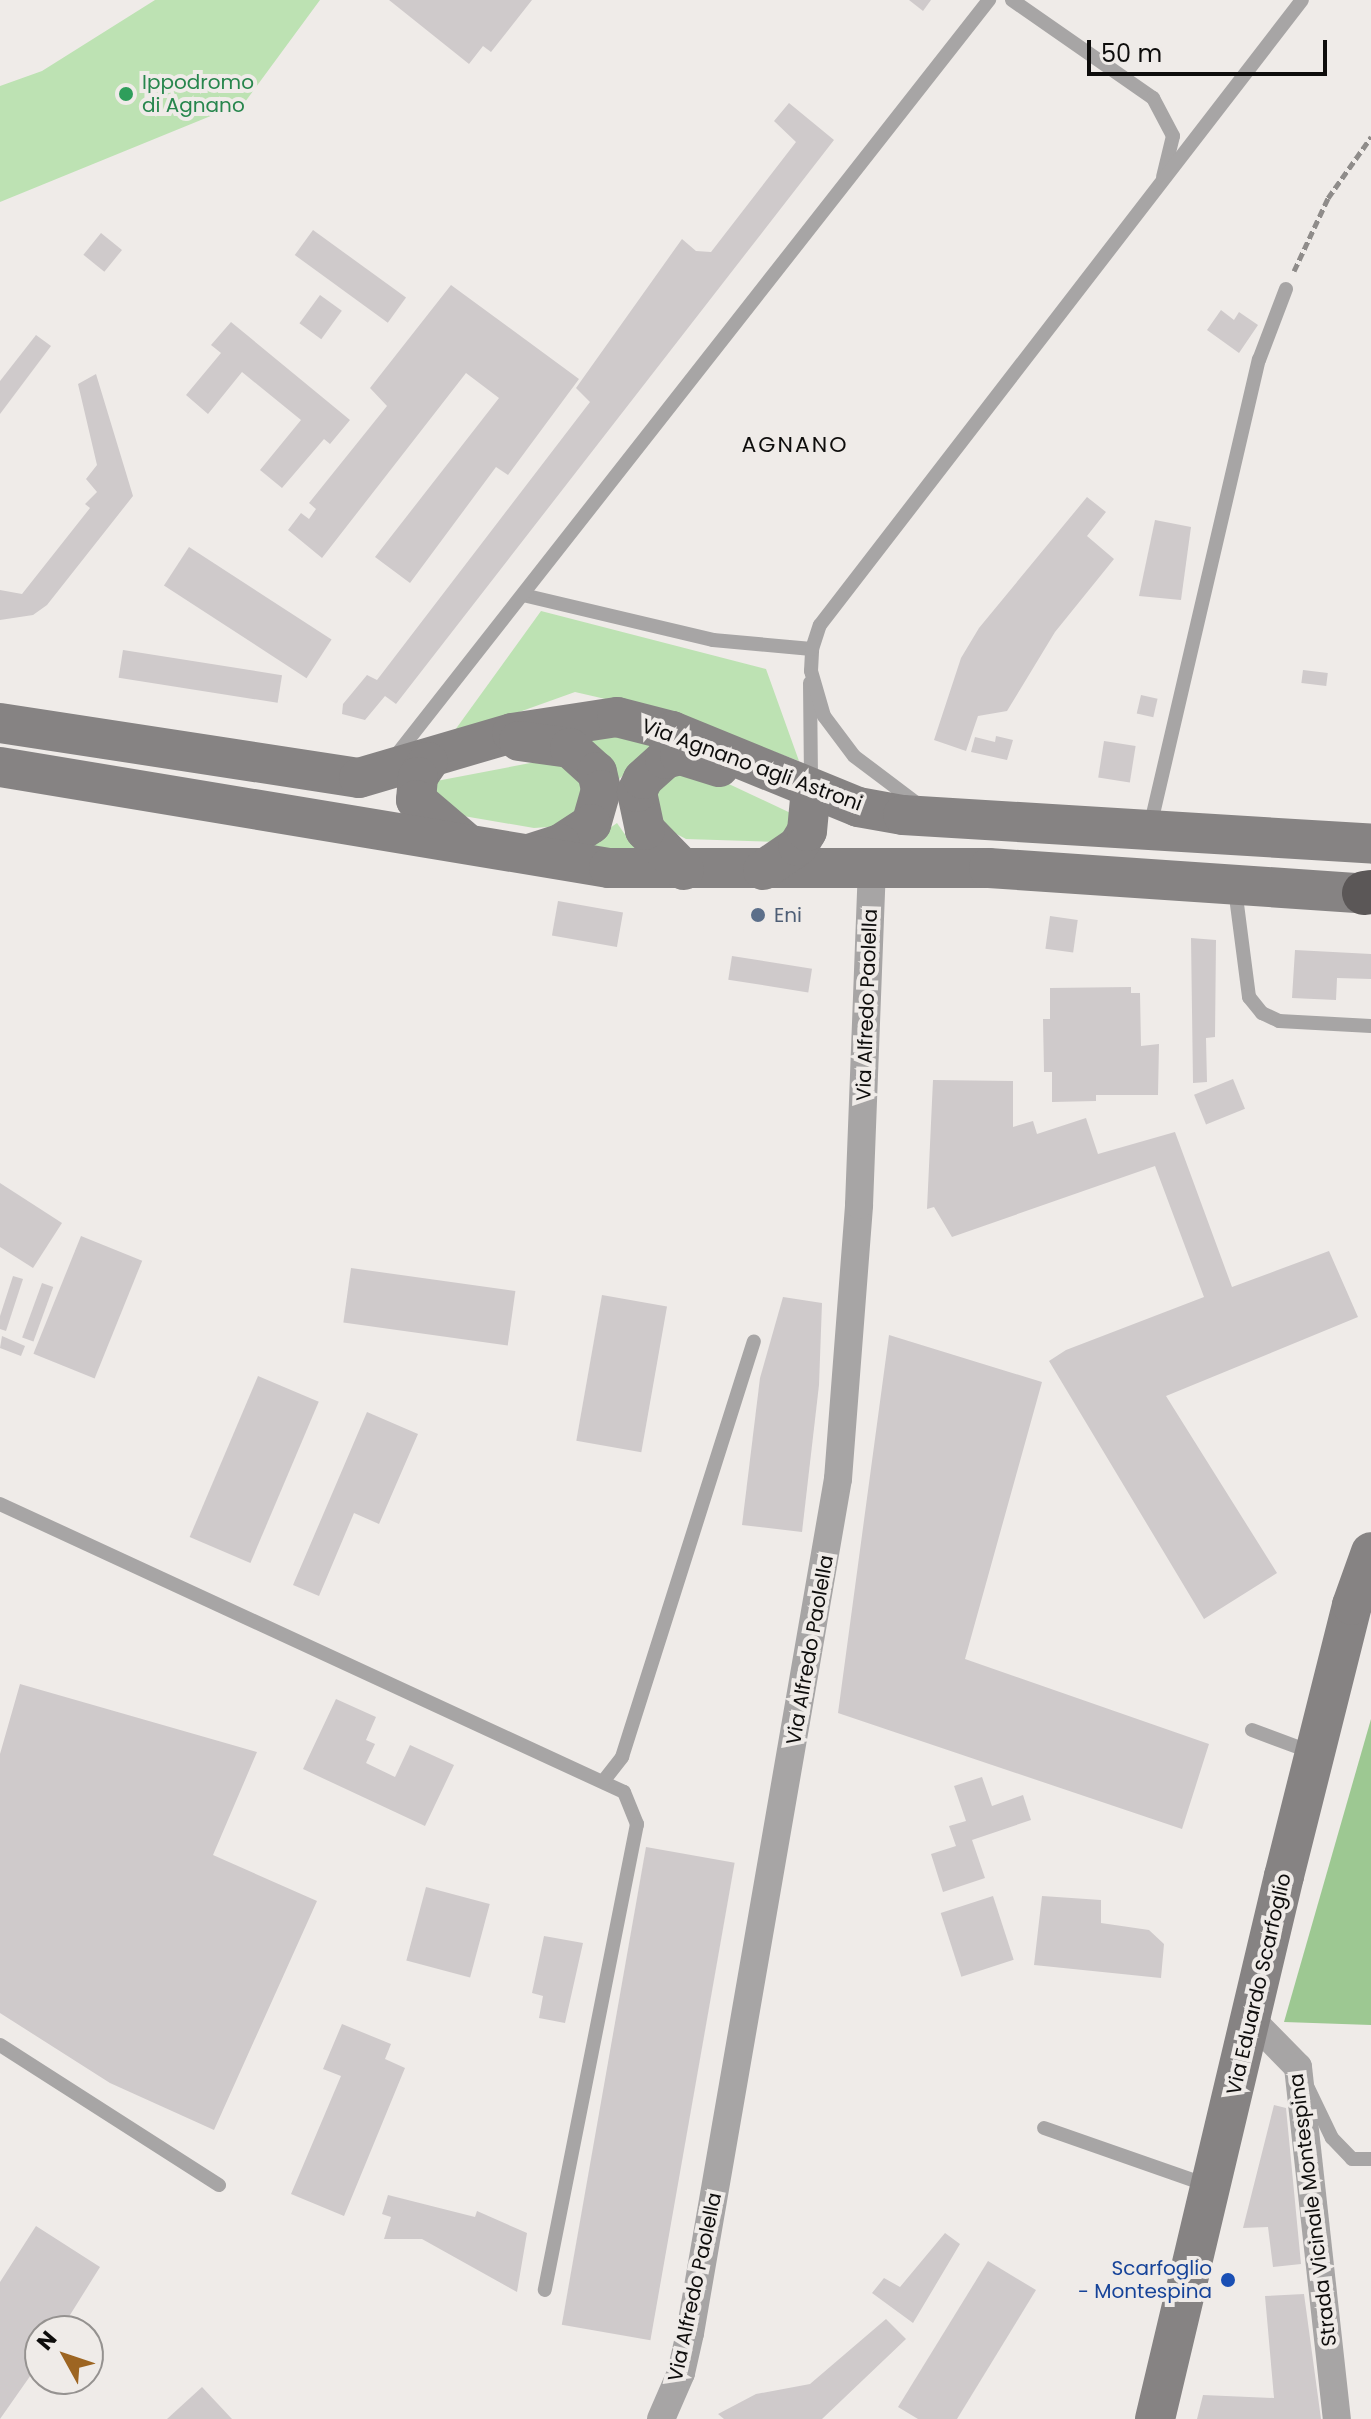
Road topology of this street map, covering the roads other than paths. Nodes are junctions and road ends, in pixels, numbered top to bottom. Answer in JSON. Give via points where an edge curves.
{"nodes":[{"id":1,"x":989,"y":0,"type":"edge"},
{"id":2,"x":1012,"y":0,"type":"edge"},
{"id":3,"x":1302,"y":0,"type":"edge"},
{"id":4,"x":1157,"y":193,"type":"junction"},
{"id":5,"x":1286,"y":289,"type":"road end"},
{"id":6,"x":523,"y":595,"type":"junction"},
{"id":7,"x":812,"y":649,"type":"junction"},
{"id":8,"x":811,"y":671,"type":"junction"},
{"id":9,"x":0,"y":723,"type":"edge"},
{"id":10,"x":487,"y":741,"type":"junction"},
{"id":11,"x":428,"y":762,"type":"junction"},
{"id":12,"x":0,"y":767,"type":"edge"},
{"id":13,"x":383,"y":773,"type":"junction"},
{"id":14,"x":811,"y":789,"type":"junction"},
{"id":15,"x":959,"y":822,"type":"junction"},
{"id":16,"x":1149,"y":831,"type":"junction"},
{"id":17,"x":1371,"y":844,"type":"edge"},
{"id":18,"x":470,"y":845,"type":"junction"},
{"id":19,"x":530,"y":854,"type":"junction"},
{"id":20,"x":872,"y":869,"type":"junction"},
{"id":21,"x":684,"y":870,"type":"junction"},
{"id":22,"x":763,"y":870,"type":"junction"},
{"id":23,"x":1234,"y":884,"type":"junction"},
{"id":24,"x":1369,"y":893,"type":"edge"},
{"id":25,"x":1371,"y":1026,"type":"edge"},
{"id":26,"x":754,"y":1341,"type":"dead end"},
{"id":27,"x":0,"y":1504,"type":"edge"},
{"id":28,"x":1371,"y":1552,"type":"edge"},
{"id":29,"x":1252,"y":1730,"type":"dead end"},
{"id":30,"x":1317,"y":1754,"type":"junction"},
{"id":31,"x":605,"y":1779,"type":"junction"},
{"id":32,"x":1251,"y":2019,"type":"junction"},
{"id":33,"x":0,"y":2045,"type":"edge"},
{"id":34,"x":1298,"y":2067,"type":"junction"},
{"id":35,"x":1044,"y":2128,"type":"dead end"},
{"id":36,"x":1371,"y":2159,"type":"edge"},
{"id":37,"x":219,"y":2185,"type":"dead end"},
{"id":38,"x":1211,"y":2186,"type":"junction"},
{"id":39,"x":545,"y":2290,"type":"dead end"},
{"id":40,"x":661,"y":2419,"type":"edge"},
{"id":41,"x":1155,"y":2419,"type":"edge"},
{"id":42,"x":1337,"y":2419,"type":"edge"}],
"edges":[{"from":1,"to":6,"type":"lane"},
{"from":2,"to":4,"type":"lane","via":[[1153,98],[1173,136]]},
{"from":3,"to":4,"type":"lane"},
{"from":4,"to":7,"type":"lane","via":[[820,625]]},
{"from":5,"to":16,"type":"lane","via":[[1259,360]]},
{"from":6,"to":7,"type":"lane","via":[[713,640]]},
{"from":6,"to":13,"type":"lane"},
{"from":7,"to":8,"type":"lane"},
{"from":8,"to":14,"type":"lane"},
{"from":8,"to":15,"type":"lane","via":[[824,716],[854,756],[908,799]]},
{"from":9,"to":13,"type":"main road","name":"Via Agnano agli Astroni","via":[[319,775],[359,778]]},
{"from":10,"to":11,"type":"main road","name":"Via Agnano agli Astroni"},
{"from":10,"to":14,"type":"main road","name":"Via Agnano agli Astroni","via":[[569,721],[617,717],[672,731]]},
{"from":10,"to":19,"type":"main road","via":[[531,740],[570,748],[597,772],[599,809],[591,824],[560,844]]},
{"from":11,"to":13,"type":"main road","name":"Via Agnano agli Astroni"},
{"from":11,"to":18,"type":"main road","via":[[418,777],[416,800]]},
{"from":12,"to":18,"type":"main road"},
{"from":14,"to":15,"type":"main road","name":"Via Agnano agli Astroni","via":[[858,807]]},
{"from":14,"to":21,"type":"main road","via":[[759,784],[695,757],[665,759],[643,779],[637,805],[645,830]]},
{"from":14,"to":22,"type":"main road","via":[[807,831],[798,846]]},
{"from":15,"to":16,"type":"main road","name":"Via Agnano agli Astroni"},
{"from":16,"to":17,"type":"main road","name":"Via Agnano agli Astroni"},
{"from":18,"to":19,"type":"main road"},
{"from":19,"to":21,"type":"main road","via":[[609,868]]},
{"from":20,"to":22,"type":"main road"},
{"from":20,"to":23,"type":"main road","via":[[989,868]]},
{"from":20,"to":40,"type":"street","name":"Via Alfredo Paolella","via":[[859,1205],[838,1479],[690,2333],[681,2373]]},
{"from":21,"to":22,"type":"main road"},
{"from":23,"to":24,"type":"main road"},
{"from":23,"to":25,"type":"lane","via":[[1249,997],[1262,1013],[1293,1022]]},
{"from":26,"to":31,"type":"lane","via":[[622,1757]]},
{"from":27,"to":31,"type":"lane"},
{"from":28,"to":30,"type":"main road","name":"Via Eduardo Scarfoglio","via":[[1352,1605]]},
{"from":29,"to":30,"type":"lane"},
{"from":30,"to":32,"type":"main road","name":"Via Eduardo Scarfoglio"},
{"from":31,"to":39,"type":"lane","via":[[624,1792],[637,1824]]},
{"from":32,"to":34,"type":"street","name":"Strada Vicinale Montespina"},
{"from":32,"to":38,"type":"main road","name":"Via Eduardo Scarfoglio"},
{"from":33,"to":37,"type":"lane"},
{"from":34,"to":36,"type":"lane","via":[[1332,2138],[1352,2159]]},
{"from":34,"to":42,"type":"street","name":"Strada Vicinale Montespina"},
{"from":35,"to":38,"type":"lane"},
{"from":38,"to":41,"type":"main road","name":"Via Eduardo Scarfoglio"}]}
